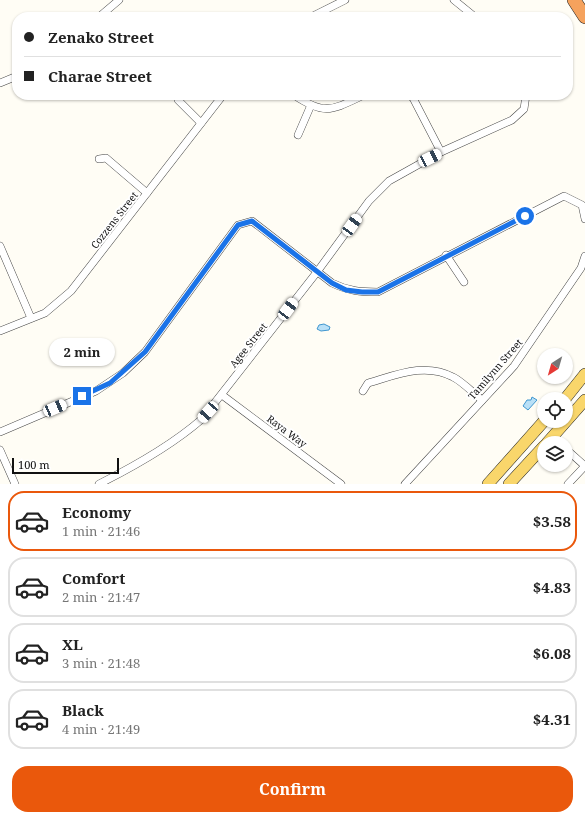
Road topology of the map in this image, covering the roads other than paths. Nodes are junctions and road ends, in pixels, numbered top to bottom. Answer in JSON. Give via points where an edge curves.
{"nodes":[{"id":1,"x":119,"y":0,"type":"edge"},
{"id":2,"x":345,"y":0,"type":"edge"},
{"id":3,"x":454,"y":0,"type":"edge"},
{"id":4,"x":574,"y":0,"type":"edge"},
{"id":5,"x":105,"y":12,"type":"edge"},
{"id":6,"x":321,"y":12,"type":"edge"},
{"id":7,"x":469,"y":12,"type":"edge"},
{"id":8,"x":585,"y":17,"type":"edge"},
{"id":9,"x":12,"y":78,"type":"edge"},
{"id":10,"x":0,"y":82,"type":"edge"},
{"id":11,"x":178,"y":100,"type":"edge"},
{"id":12,"x":219,"y":100,"type":"edge"},
{"id":13,"x":302,"y":100,"type":"edge"},
{"id":14,"x":353,"y":100,"type":"edge"},
{"id":15,"x":414,"y":100,"type":"edge"},
{"id":16,"x":525,"y":100,"type":"edge"},
{"id":17,"x":311,"y":105,"type":"junction"},
{"id":18,"x":201,"y":123,"type":"junction"},
{"id":19,"x":298,"y":135,"type":"dead end"},
{"id":20,"x":441,"y":152,"type":"junction"},
{"id":21,"x":99,"y":159,"type":"dead end"},
{"id":22,"x":148,"y":193,"type":"junction"},
{"id":23,"x":585,"y":220,"type":"edge"},
{"id":24,"x":0,"y":246,"type":"edge"},
{"id":25,"x":446,"y":255,"type":"junction"},
{"id":26,"x":585,"y":256,"type":"edge"},
{"id":27,"x":317,"y":272,"type":"junction"},
{"id":28,"x":464,"y":282,"type":"dead end"},
{"id":29,"x":31,"y":318,"type":"junction"},
{"id":30,"x":0,"y":331,"type":"edge"},
{"id":31,"x":585,"y":374,"type":"edge"},
{"id":32,"x":363,"y":391,"type":"dead end"},
{"id":33,"x":571,"y":392,"type":"edge"},
{"id":34,"x":222,"y":395,"type":"junction"},
{"id":35,"x":482,"y":400,"type":"junction"},
{"id":36,"x":585,"y":400,"type":"edge"},
{"id":37,"x":538,"y":428,"type":"edge"},
{"id":38,"x":0,"y":432,"type":"edge"},
{"id":39,"x":557,"y":436,"type":"edge"},
{"id":40,"x":0,"y":450,"type":"edge"},
{"id":41,"x":537,"y":454,"type":"edge"},
{"id":42,"x":573,"y":455,"type":"edge"},
{"id":43,"x":585,"y":466,"type":"edge"},
{"id":44,"x":14,"y":484,"type":"edge"},
{"id":45,"x":99,"y":484,"type":"edge"},
{"id":46,"x":340,"y":484,"type":"edge"},
{"id":47,"x":405,"y":484,"type":"edge"},
{"id":48,"x":488,"y":484,"type":"edge"},
{"id":49,"x":509,"y":484,"type":"edge"},
{"id":50,"x":568,"y":484,"type":"edge"}],
"edges":[{"from":1,"to":5,"type":"street"},
{"from":2,"to":6,"type":"street"},
{"from":3,"to":7,"type":"street"},
{"from":4,"to":8,"type":"highway"},
{"from":9,"to":10,"type":"street"},
{"from":11,"to":18,"type":"street"},
{"from":12,"to":18,"type":"street","name":"Cozzens Street"},
{"from":13,"to":17,"type":"street"},
{"from":14,"to":17,"type":"street","via":[[338,107],[322,110]]},
{"from":15,"to":20,"type":"street"},
{"from":16,"to":20,"type":"street","name":"Agee Street","via":[[524,109],[512,120]]},
{"from":17,"to":19,"type":"street"},
{"from":18,"to":22,"type":"street","name":"Cozzens Street"},
{"from":20,"to":27,"type":"street","name":"Agee Street","via":[[389,181],[369,202]]},
{"from":21,"to":22,"type":"street","via":[[106,158]]},
{"from":22,"to":29,"type":"street","name":"Cozzens Street","via":[[71,292],[45,313]]},
{"from":23,"to":25,"type":"street","via":[[582,205],[564,196]]},
{"from":24,"to":29,"type":"street"},
{"from":25,"to":27,"type":"street","via":[[378,292],[346,290]]},
{"from":25,"to":28,"type":"street"},
{"from":26,"to":35,"type":"street","name":"Tamilynn Street","via":[[581,268],[529,346]]},
{"from":27,"to":34,"type":"street","name":"Agee Street"},
{"from":27,"to":38,"type":"street","via":[[252,221],[238,225],[145,352],[123,373],[96,390]]},
{"from":29,"to":30,"type":"street","name":"Cozzens Street"},
{"from":31,"to":33,"type":"main road"},
{"from":32,"to":35,"type":"street","via":[[368,383],[417,369],[453,377]]},
{"from":34,"to":45,"type":"street","name":"Agee Street","via":[[202,419],[186,432],[141,462]]},
{"from":34,"to":46,"type":"street","name":"Raya Way"},
{"from":35,"to":47,"type":"street","name":"Tamilynn Street"},
{"from":36,"to":39,"type":"main road"},
{"from":37,"to":48,"type":"main road"},
{"from":40,"to":44,"type":"street"},
{"from":41,"to":49,"type":"main road"},
{"from":42,"to":43,"type":"street"},
{"from":43,"to":50,"type":"street"}]}
